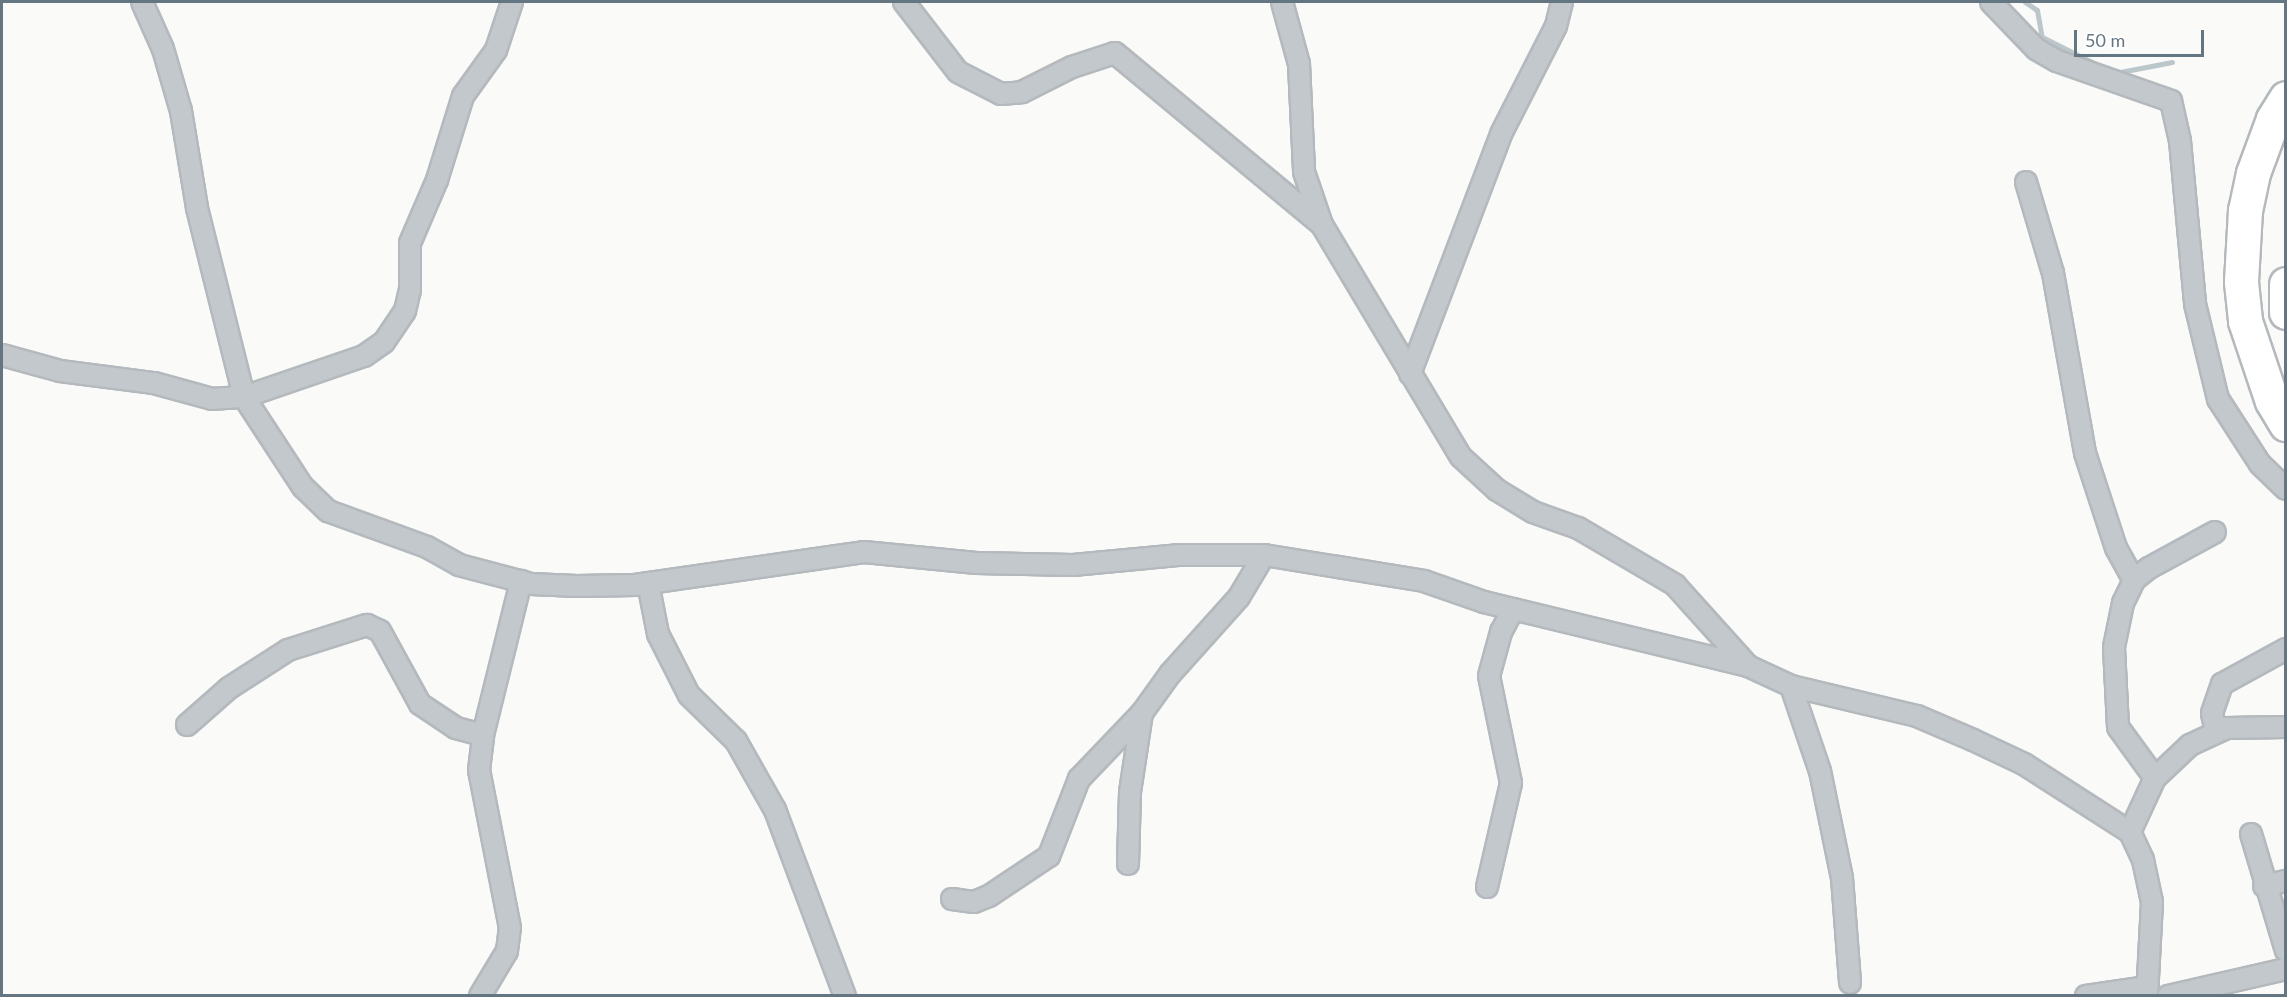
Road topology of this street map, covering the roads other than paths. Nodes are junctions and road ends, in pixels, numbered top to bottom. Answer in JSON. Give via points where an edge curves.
{"nodes":[{"id":1,"x":142,"y":2,"type":"edge"},
{"id":2,"x":512,"y":2,"type":"edge"},
{"id":3,"x":904,"y":2,"type":"edge"},
{"id":4,"x":1282,"y":2,"type":"edge"},
{"id":5,"x":1562,"y":2,"type":"edge"},
{"id":6,"x":1991,"y":2,"type":"edge"},
{"id":7,"x":2286,"y":98,"type":"edge"},
{"id":8,"x":2026,"y":182,"type":"dead end"},
{"id":9,"x":1322,"y":225,"type":"junction"},
{"id":10,"x":2286,"y":284,"type":"edge"},
{"id":11,"x":2286,"y":312,"type":"edge"},
{"id":12,"x":2,"y":355,"type":"edge"},
{"id":13,"x":1410,"y":374,"type":"junction"},
{"id":14,"x":244,"y":397,"type":"junction"},
{"id":15,"x":2286,"y":424,"type":"edge"},
{"id":16,"x":2286,"y":489,"type":"edge"},
{"id":17,"x":2215,"y":532,"type":"dead end"},
{"id":18,"x":1264,"y":555,"type":"junction"},
{"id":19,"x":2134,"y":580,"type":"junction"},
{"id":20,"x":521,"y":581,"type":"junction"},
{"id":21,"x":648,"y":583,"type":"junction"},
{"id":22,"x":1513,"y":609,"type":"junction"},
{"id":23,"x":2286,"y":649,"type":"edge"},
{"id":24,"x":1748,"y":666,"type":"junction"},
{"id":25,"x":1791,"y":686,"type":"junction"},
{"id":26,"x":1142,"y":713,"type":"junction"},
{"id":27,"x":187,"y":725,"type":"dead end"},
{"id":28,"x":2286,"y":727,"type":"edge"},
{"id":29,"x":2216,"y":731,"type":"junction"},
{"id":30,"x":483,"y":735,"type":"junction"},
{"id":31,"x":2155,"y":778,"type":"junction"},
{"id":32,"x":2130,"y":832,"type":"junction"},
{"id":33,"x":2251,"y":834,"type":"dead end"},
{"id":34,"x":1128,"y":864,"type":"dead end"},
{"id":35,"x":2286,"y":881,"type":"edge"},
{"id":36,"x":2265,"y":885,"type":"junction"},
{"id":37,"x":1487,"y":887,"type":"dead end"},
{"id":38,"x":952,"y":899,"type":"dead end"},
{"id":39,"x":2286,"y":951,"type":"edge"},
{"id":40,"x":2286,"y":969,"type":"edge"},
{"id":41,"x":1850,"y":983,"type":"dead end"},
{"id":42,"x":2147,"y":991,"type":"edge"},
{"id":43,"x":480,"y":996,"type":"edge"},
{"id":44,"x":846,"y":996,"type":"edge"},
{"id":45,"x":2086,"y":996,"type":"edge"},
{"id":46,"x":2168,"y":996,"type":"edge"}],
"edges":[{"from":1,"to":14,"type":"street","via":[[163,49],[181,111],[197,208]]},
{"from":2,"to":14,"type":"street","via":[[496,50],[463,96],[437,180],[410,243],[410,290],[397,326],[364,356]]},
{"from":3,"to":9,"type":"street","via":[[958,72],[1001,94],[1022,92],[1072,67],[1115,53]]},
{"from":4,"to":9,"type":"street","via":[[1299,64],[1304,172]]},
{"from":5,"to":13,"type":"street","via":[[1556,26],[1501,134]]},
{"from":6,"to":16,"type":"street","via":[[2036,49],[2057,61],[2171,101],[2180,141],[2195,304],[2218,399],[2260,464]]},
{"from":7,"to":15,"type":"highway","via":[[2269,127],[2253,173],[2245,210],[2241,282],[2245,321],[2272,401]]},
{"from":8,"to":19,"type":"street","via":[[2055,285],[2085,453],[2116,548]]},
{"from":9,"to":13,"type":"street"},
{"from":10,"to":11,"type":"highway"},
{"from":12,"to":14,"type":"street","via":[[60,371],[154,383],[212,399]]},
{"from":13,"to":24,"type":"street","via":[[1461,457],[1497,490],[1533,512],[1578,528],[1675,585]]},
{"from":14,"to":20,"type":"street","via":[[296,478],[328,511],[427,547],[459,565]]},
{"from":17,"to":19,"type":"street"},
{"from":18,"to":21,"type":"street","via":[[1178,555],[1073,565],[976,563],[864,552]]},
{"from":18,"to":22,"type":"street","via":[[1424,581]]},
{"from":18,"to":26,"type":"street","via":[[1239,597],[1170,674]]},
{"from":19,"to":31,"type":"street","via":[[2123,603],[2114,647],[2118,727]]},
{"from":20,"to":21,"type":"street","via":[[578,586]]},
{"from":20,"to":30,"type":"street"},
{"from":21,"to":44,"type":"street","via":[[658,634],[689,695],[736,741],[775,810]]},
{"from":22,"to":24,"type":"street"},
{"from":22,"to":37,"type":"street","via":[[1501,632],[1489,676],[1511,783]]},
{"from":23,"to":29,"type":"street","via":[[2223,684],[2212,713]]},
{"from":24,"to":25,"type":"street"},
{"from":25,"to":32,"type":"street","via":[[1917,716],[1973,740],[2024,764]]},
{"from":25,"to":41,"type":"street","via":[[1820,771],[1842,878]]},
{"from":26,"to":34,"type":"street","via":[[1130,792]]},
{"from":26,"to":38,"type":"street","via":[[1079,779],[1049,856],[988,896],[974,902]]},
{"from":27,"to":30,"type":"street","via":[[230,688],[288,650],[367,625],[380,631],[420,704],[456,728]]},
{"from":28,"to":29,"type":"street"},
{"from":29,"to":31,"type":"street","via":[[2190,745]]},
{"from":30,"to":43,"type":"street","via":[[479,770],[510,928],[507,951]]},
{"from":31,"to":32,"type":"street"},
{"from":32,"to":42,"type":"street","via":[[2143,860],[2152,902]]},
{"from":33,"to":36,"type":"street"},
{"from":35,"to":36,"type":"street"},
{"from":36,"to":39,"type":"street"},
{"from":40,"to":46,"type":"street"},
{"from":42,"to":45,"type":"street"}]}
